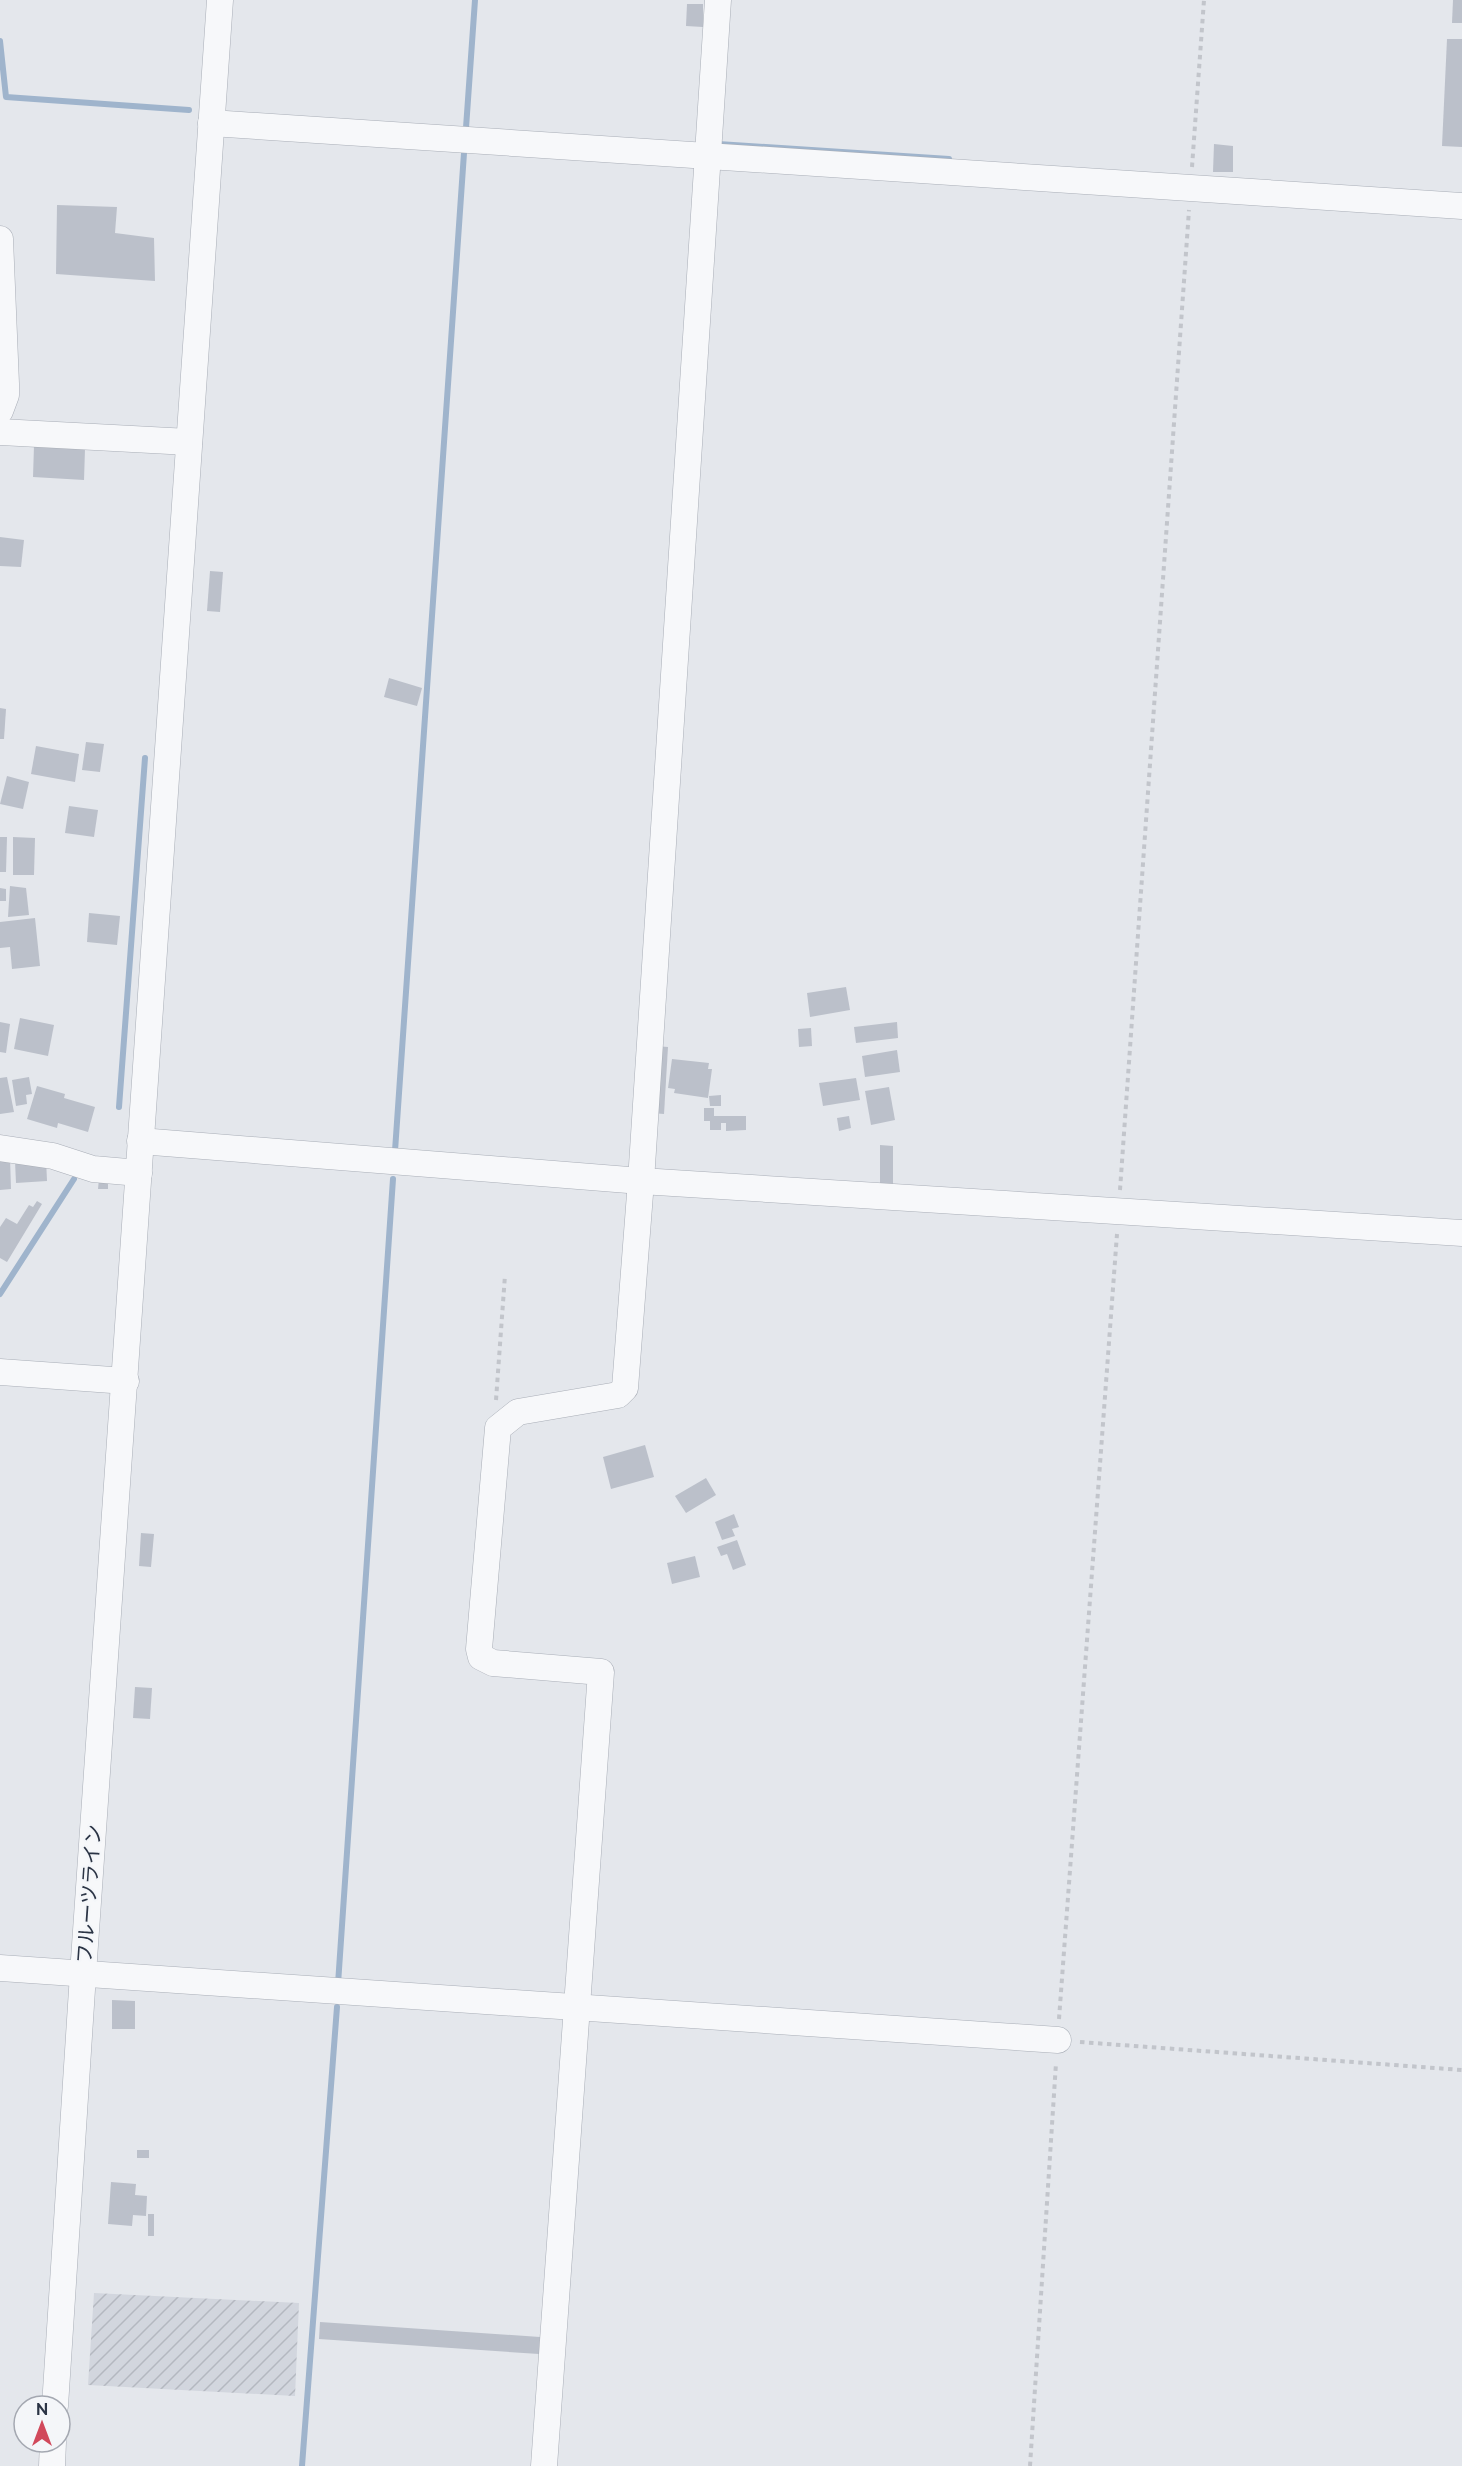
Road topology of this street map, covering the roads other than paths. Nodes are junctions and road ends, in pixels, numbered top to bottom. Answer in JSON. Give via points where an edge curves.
{"nodes":[{"id":1,"x":220,"y":0,"type":"edge"},
{"id":2,"x":718,"y":0,"type":"edge"},
{"id":3,"x":211,"y":123,"type":"junction"},
{"id":4,"x":709,"y":157,"type":"junction"},
{"id":5,"x":1462,"y":207,"type":"edge"},
{"id":6,"x":0,"y":239,"type":"edge"},
{"id":7,"x":0,"y":411,"type":"edge"},
{"id":8,"x":0,"y":432,"type":"edge"},
{"id":9,"x":189,"y":442,"type":"junction"},
{"id":10,"x":141,"y":1141,"type":"junction"},
{"id":11,"x":0,"y":1148,"type":"edge"},
{"id":12,"x":139,"y":1173,"type":"junction"},
{"id":13,"x":641,"y":1181,"type":"junction"},
{"id":14,"x":1462,"y":1233,"type":"edge"},
{"id":15,"x":0,"y":1372,"type":"edge"},
{"id":16,"x":126,"y":1382,"type":"junction"},
{"id":17,"x":0,"y":1968,"type":"edge"},
{"id":18,"x":83,"y":1974,"type":"junction"},
{"id":19,"x":576,"y":2007,"type":"junction"},
{"id":20,"x":1058,"y":2040,"type":"road end"},
{"id":21,"x":56,"y":2394,"type":"edge"},
{"id":22,"x":544,"y":2466,"type":"edge"}],
"edges":[{"from":1,"to":3,"type":"street","name":"フルーツライン"},
{"from":2,"to":4,"type":"street"},
{"from":3,"to":4,"type":"street"},
{"from":3,"to":9,"type":"street","name":"フルーツライン"},
{"from":4,"to":5,"type":"street"},
{"from":4,"to":13,"type":"street"},
{"from":6,"to":7,"type":"street","via":[[6,395]]},
{"from":8,"to":9,"type":"street"},
{"from":9,"to":10,"type":"street","name":"フルーツライン"},
{"from":10,"to":12,"type":"street","name":"フルーツライン"},
{"from":10,"to":13,"type":"street"},
{"from":11,"to":12,"type":"street","via":[[53,1156],[93,1169]]},
{"from":12,"to":16,"type":"street","name":"フルーツライン"},
{"from":13,"to":14,"type":"street"},
{"from":13,"to":19,"type":"street","via":[[625,1388],[618,1395],[518,1412],[498,1428],[479,1649],[481,1657],[493,1663],[601,1672]]},
{"from":15,"to":16,"type":"street"},
{"from":16,"to":18,"type":"street","name":"フルーツライン"},
{"from":17,"to":18,"type":"street"},
{"from":18,"to":19,"type":"street"},
{"from":18,"to":21,"type":"street","name":"フルーツライン"},
{"from":19,"to":20,"type":"street"},
{"from":19,"to":22,"type":"street"}]}
